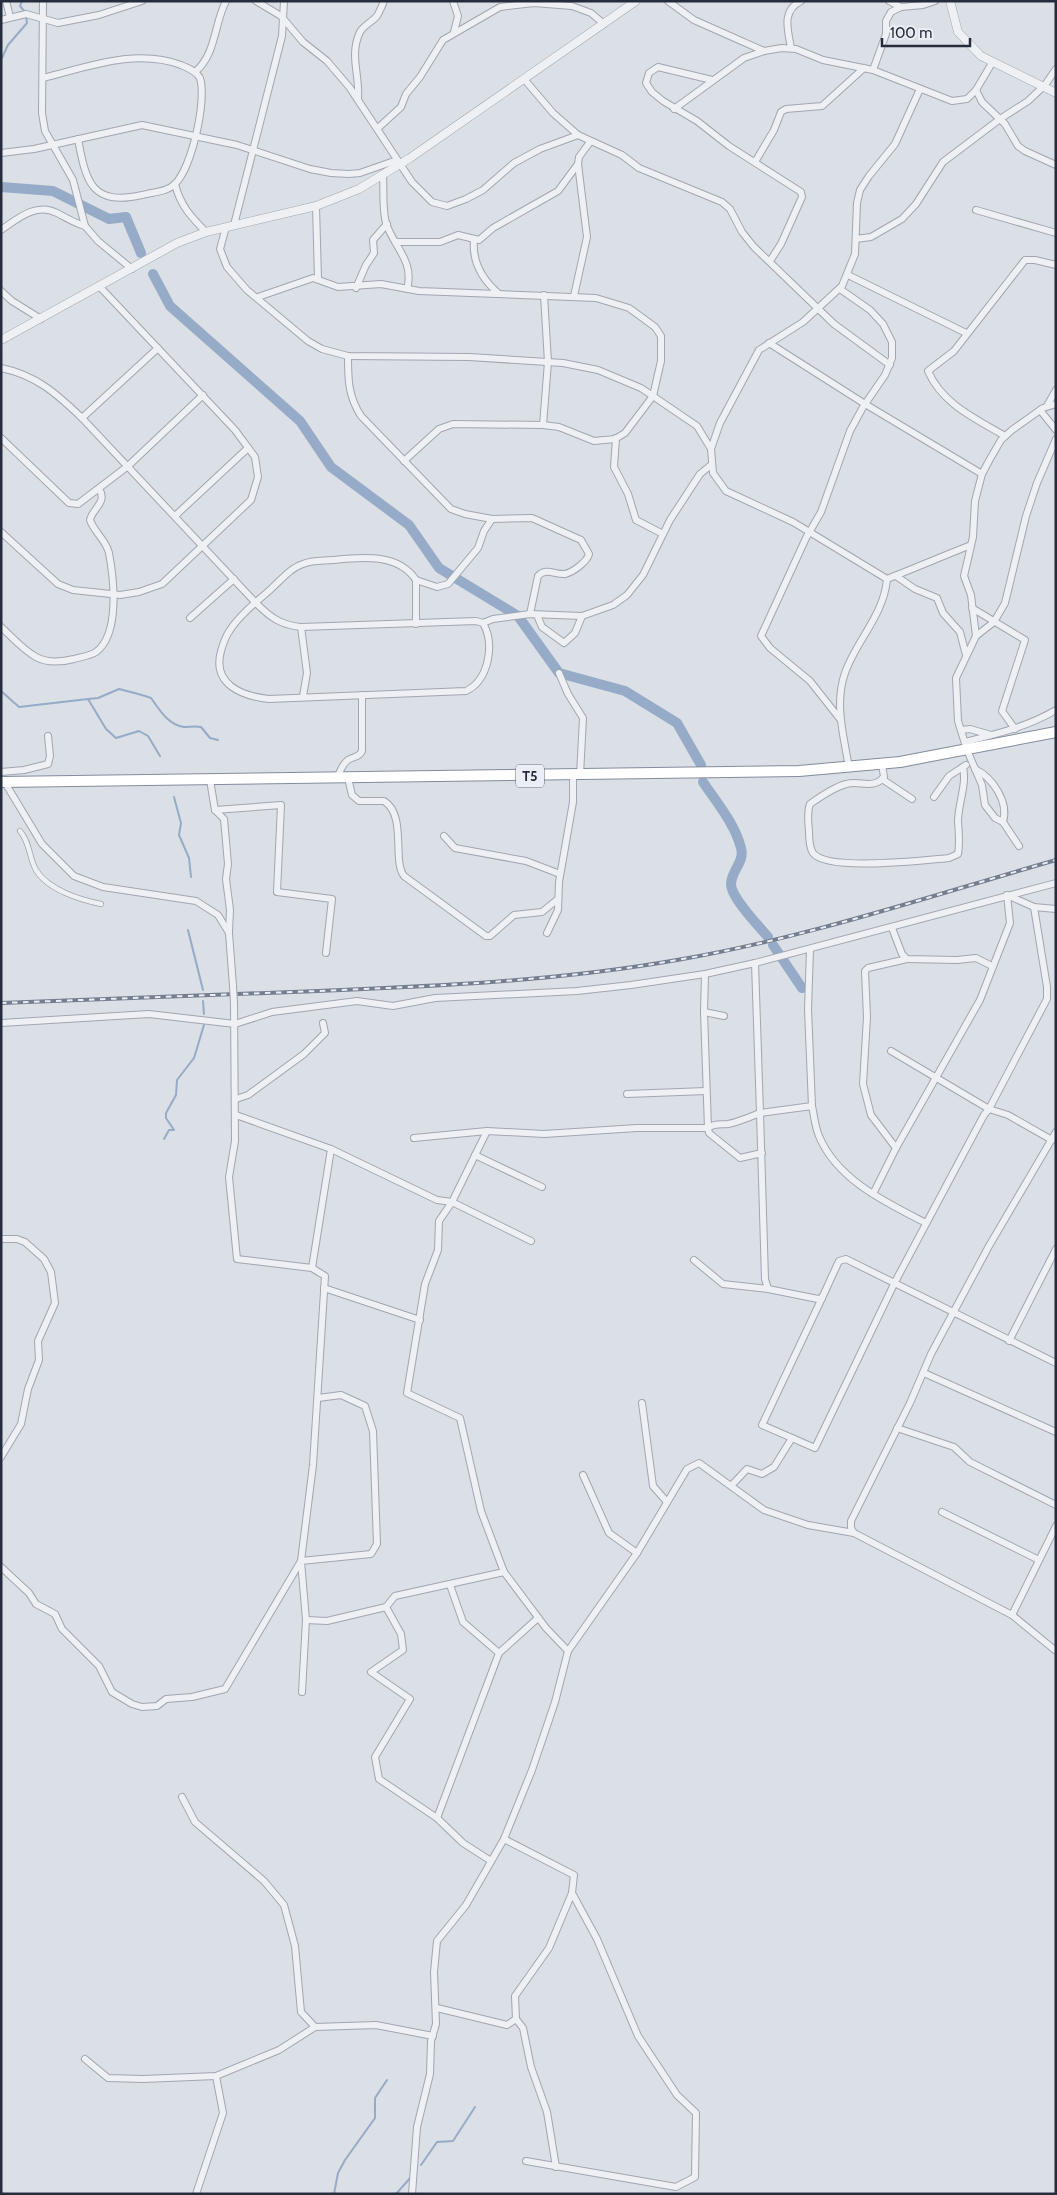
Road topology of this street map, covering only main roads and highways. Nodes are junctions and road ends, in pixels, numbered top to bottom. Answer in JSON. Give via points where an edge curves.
{"nodes":[{"id":1,"x":1056,"y":732,"type":"edge"},
{"id":2,"x":2,"y":778,"type":"edge"}],
"edges":[{"from":1,"to":2,"type":"highway","number":"T5","via":[[849,768],[210,780]]}]}
